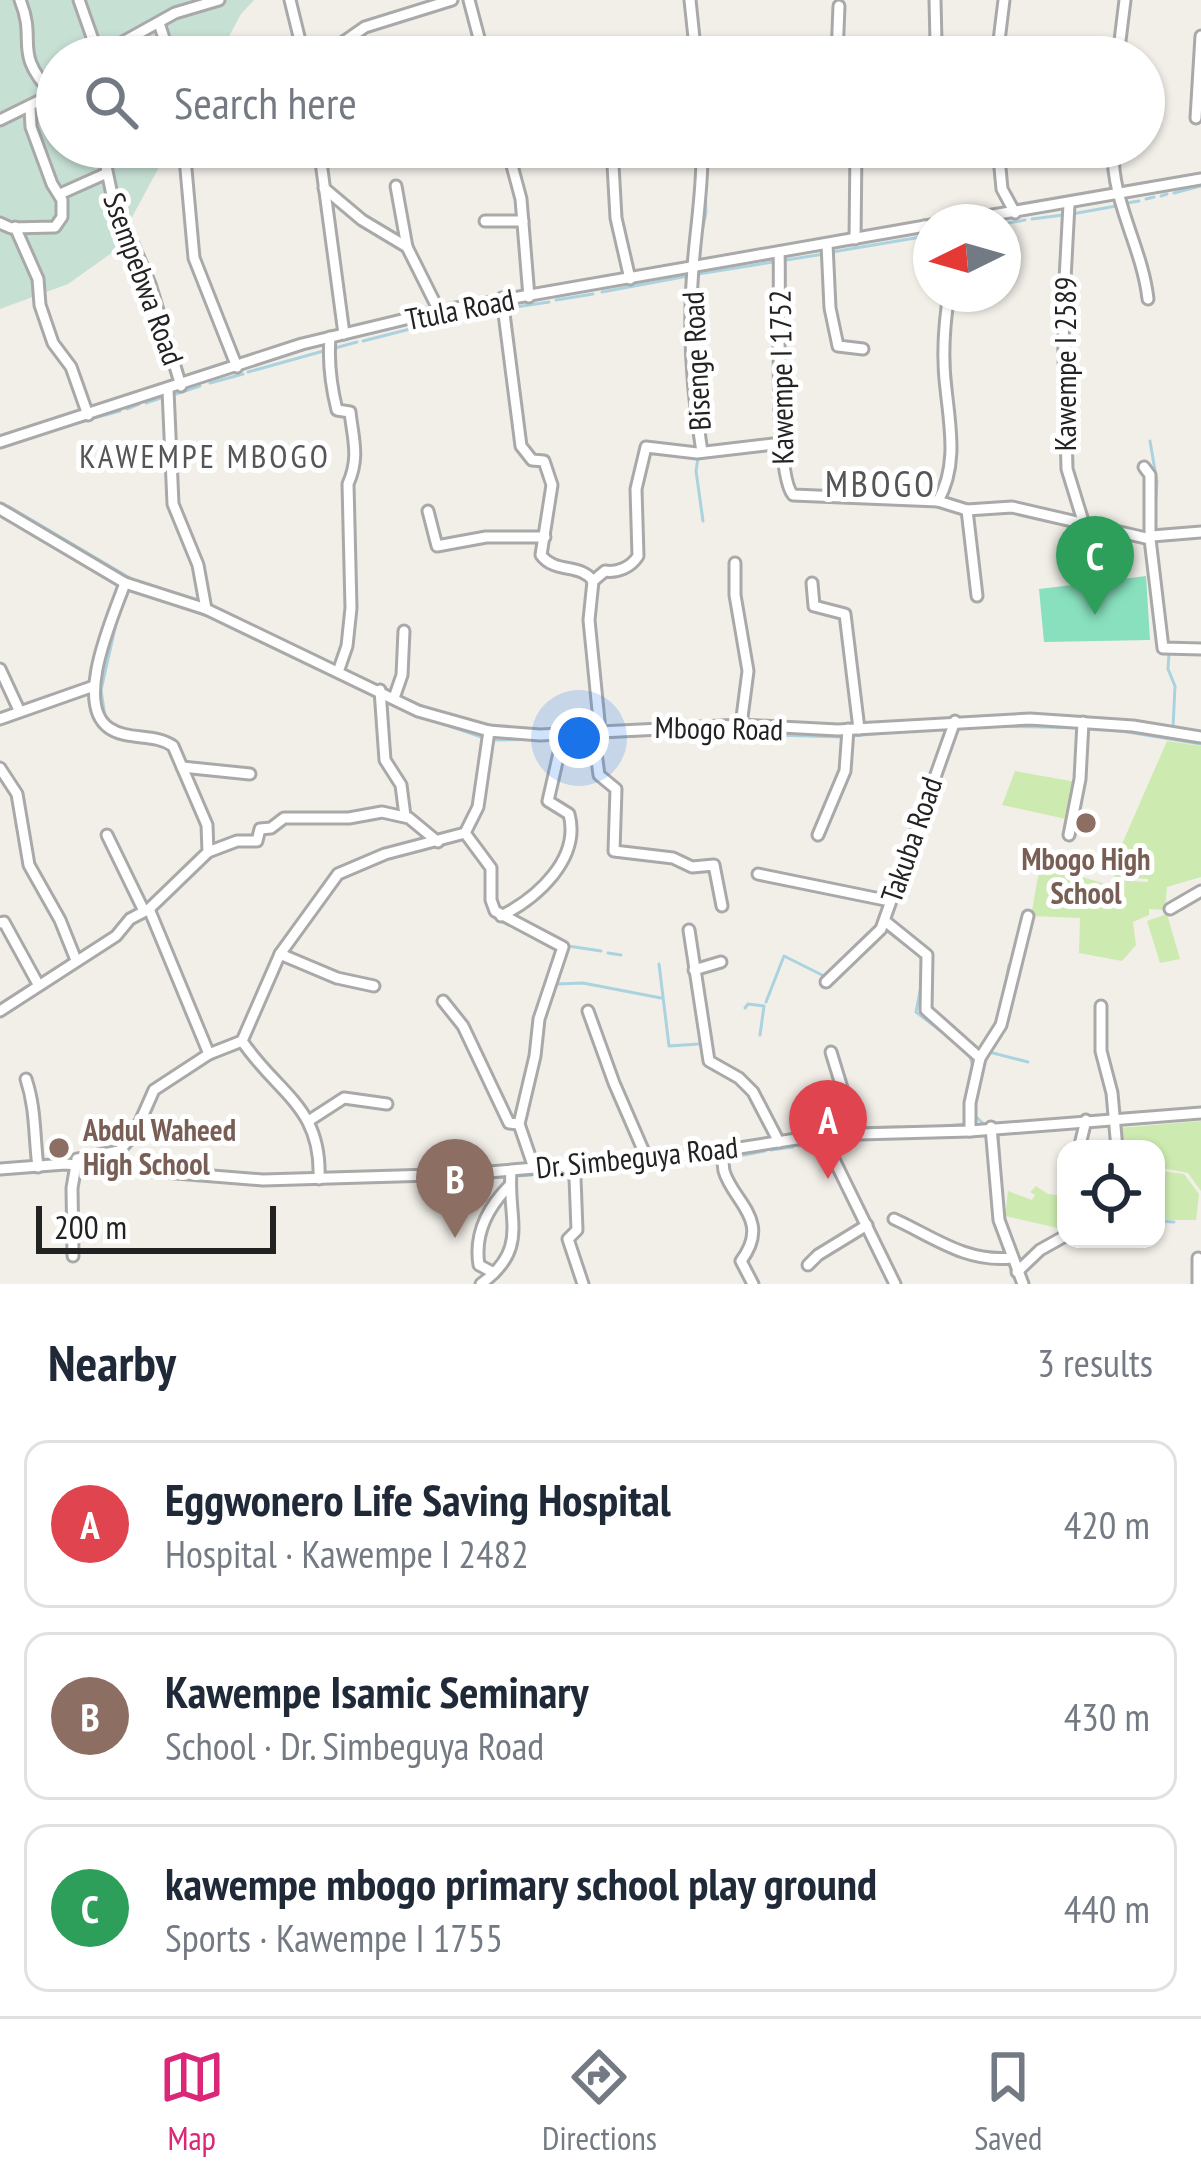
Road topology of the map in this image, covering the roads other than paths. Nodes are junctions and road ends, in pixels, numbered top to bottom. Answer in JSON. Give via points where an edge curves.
{"nodes":[{"id":1,"x":20,"y":0,"type":"edge"},
{"id":2,"x":79,"y":0,"type":"edge"},
{"id":3,"x":219,"y":0,"type":"edge"},
{"id":4,"x":290,"y":0,"type":"edge"},
{"id":5,"x":452,"y":0,"type":"edge"},
{"id":6,"x":469,"y":0,"type":"edge"},
{"id":7,"x":690,"y":0,"type":"edge"},
{"id":8,"x":935,"y":0,"type":"edge"},
{"id":9,"x":1004,"y":0,"type":"edge"},
{"id":10,"x":1125,"y":0,"type":"edge"},
{"id":11,"x":838,"y":6,"type":"dead end"},
{"id":12,"x":159,"y":23,"type":"junction"},
{"id":13,"x":91,"y":36,"type":"edge"},
{"id":14,"x":135,"y":36,"type":"edge"},
{"id":15,"x":163,"y":36,"type":"edge"},
{"id":16,"x":299,"y":36,"type":"edge"},
{"id":17,"x":353,"y":36,"type":"edge"},
{"id":18,"x":478,"y":36,"type":"edge"},
{"id":19,"x":694,"y":36,"type":"edge"},
{"id":20,"x":837,"y":36,"type":"edge"},
{"id":21,"x":936,"y":36,"type":"edge"},
{"id":22,"x":1000,"y":36,"type":"edge"},
{"id":23,"x":1121,"y":36,"type":"edge"},
{"id":24,"x":1201,"y":37,"type":"edge"},
{"id":25,"x":36,"y":71,"type":"edge"},
{"id":26,"x":36,"y":105,"type":"edge"},
{"id":27,"x":30,"y":108,"type":"junction"},
{"id":28,"x":1196,"y":118,"type":"dead end"},
{"id":29,"x":0,"y":120,"type":"edge"},
{"id":30,"x":36,"y":141,"type":"edge"},
{"id":31,"x":46,"y":168,"type":"edge"},
{"id":32,"x":105,"y":168,"type":"edge"},
{"id":33,"x":185,"y":168,"type":"edge"},
{"id":34,"x":322,"y":168,"type":"edge"},
{"id":35,"x":512,"y":168,"type":"edge"},
{"id":36,"x":613,"y":168,"type":"edge"},
{"id":37,"x":702,"y":168,"type":"edge"},
{"id":38,"x":856,"y":168,"type":"edge"},
{"id":39,"x":1000,"y":168,"type":"edge"},
{"id":40,"x":1115,"y":168,"type":"edge"},
{"id":41,"x":106,"y":173,"type":"junction"},
{"id":42,"x":1201,"y":179,"type":"edge"},
{"id":43,"x":396,"y":186,"type":"dead end"},
{"id":44,"x":324,"y":188,"type":"junction"},
{"id":45,"x":61,"y":194,"type":"junction"},
{"id":46,"x":1118,"y":196,"type":"junction"},
{"id":47,"x":1010,"y":204,"type":"edge"},
{"id":48,"x":1069,"y":204,"type":"junction"},
{"id":49,"x":1021,"y":212,"type":"edge"},
{"id":50,"x":523,"y":220,"type":"junction"},
{"id":51,"x":485,"y":221,"type":"dead end"},
{"id":52,"x":0,"y":223,"type":"edge"},
{"id":53,"x":15,"y":227,"type":"junction"},
{"id":54,"x":913,"y":228,"type":"edge"},
{"id":55,"x":855,"y":238,"type":"junction"},
{"id":56,"x":827,"y":244,"type":"junction"},
{"id":57,"x":407,"y":247,"type":"junction"},
{"id":58,"x":779,"y":252,"type":"junction"},
{"id":59,"x":693,"y":269,"type":"junction"},
{"id":60,"x":630,"y":279,"type":"junction"},
{"id":61,"x":529,"y":297,"type":"junction"},
{"id":62,"x":502,"y":298,"type":"junction"},
{"id":63,"x":1148,"y":299,"type":"dead end"},
{"id":64,"x":439,"y":311,"type":"junction"},
{"id":65,"x":947,"y":312,"type":"edge"},
{"id":66,"x":344,"y":334,"type":"junction"},
{"id":67,"x":330,"y":338,"type":"junction"},
{"id":68,"x":863,"y":349,"type":"dead end"},
{"id":69,"x":237,"y":367,"type":"junction"},
{"id":70,"x":181,"y":386,"type":"junction"},
{"id":71,"x":168,"y":390,"type":"junction"},
{"id":72,"x":88,"y":415,"type":"junction"},
{"id":73,"x":0,"y":442,"type":"edge"},
{"id":74,"x":782,"y":443,"type":"junction"},
{"id":75,"x":702,"y":452,"type":"junction"},
{"id":76,"x":1144,"y":467,"type":"dead end"},
{"id":77,"x":938,"y":501,"type":"junction"},
{"id":78,"x":0,"y":509,"type":"edge"},
{"id":79,"x":967,"y":510,"type":"junction"},
{"id":80,"x":428,"y":511,"type":"dead end"},
{"id":81,"x":1083,"y":521,"type":"junction"},
{"id":82,"x":1201,"y":532,"type":"edge"},
{"id":83,"x":545,"y":537,"type":"junction"},
{"id":84,"x":1151,"y":538,"type":"junction"},
{"id":85,"x":735,"y":563,"type":"dead end"},
{"id":86,"x":593,"y":581,"type":"junction"},
{"id":87,"x":125,"y":583,"type":"junction"},
{"id":88,"x":812,"y":583,"type":"dead end"},
{"id":89,"x":976,"y":596,"type":"dead end"},
{"id":90,"x":206,"y":609,"type":"junction"},
{"id":91,"x":404,"y":631,"type":"dead end"},
{"id":92,"x":1201,"y":649,"type":"edge"},
{"id":93,"x":0,"y":669,"type":"edge"},
{"id":94,"x":338,"y":672,"type":"junction"},
{"id":95,"x":94,"y":686,"type":"junction"},
{"id":96,"x":380,"y":690,"type":"junction"},
{"id":97,"x":395,"y":696,"type":"junction"},
{"id":98,"x":19,"y":710,"type":"junction"},
{"id":99,"x":0,"y":719,"type":"edge"},
{"id":100,"x":955,"y":722,"type":"junction"},
{"id":101,"x":1083,"y":722,"type":"junction"},
{"id":102,"x":741,"y":724,"type":"junction"},
{"id":103,"x":854,"y":729,"type":"junction"},
{"id":104,"x":596,"y":730,"type":"junction"},
{"id":105,"x":489,"y":731,"type":"junction"},
{"id":106,"x":564,"y":731,"type":"junction"},
{"id":107,"x":1201,"y":736,"type":"edge"},
{"id":108,"x":182,"y":767,"type":"junction"},
{"id":109,"x":0,"y":768,"type":"edge"},
{"id":110,"x":250,"y":775,"type":"dead end"},
{"id":111,"x":405,"y":816,"type":"junction"},
{"id":112,"x":465,"y":833,"type":"junction"},
{"id":113,"x":107,"y":835,"type":"dead end"},
{"id":114,"x":1070,"y":835,"type":"dead end"},
{"id":115,"x":818,"y":836,"type":"dead end"},
{"id":116,"x":437,"y":842,"type":"junction"},
{"id":117,"x":208,"y":852,"type":"junction"},
{"id":118,"x":758,"y":874,"type":"dead end"},
{"id":119,"x":1201,"y":891,"type":"edge"},
{"id":120,"x":890,"y":901,"type":"junction"},
{"id":121,"x":722,"y":906,"type":"dead end"},
{"id":122,"x":146,"y":909,"type":"junction"},
{"id":123,"x":1170,"y":909,"type":"dead end"},
{"id":124,"x":501,"y":916,"type":"junction"},
{"id":125,"x":1028,"y":916,"type":"dead end"},
{"id":126,"x":1,"y":919,"type":"edge"},
{"id":127,"x":885,"y":922,"type":"junction"},
{"id":128,"x":689,"y":930,"type":"dead end"},
{"id":129,"x":280,"y":954,"type":"junction"},
{"id":130,"x":76,"y":960,"type":"junction"},
{"id":131,"x":721,"y":962,"type":"dead end"},
{"id":132,"x":694,"y":970,"type":"junction"},
{"id":133,"x":826,"y":982,"type":"dead end"},
{"id":134,"x":38,"y":983,"type":"junction"},
{"id":135,"x":374,"y":986,"type":"dead end"},
{"id":136,"x":443,"y":1001,"type":"dead end"},
{"id":137,"x":1101,"y":1006,"type":"dead end"},
{"id":138,"x":0,"y":1011,"type":"edge"},
{"id":139,"x":588,"y":1011,"type":"dead end"},
{"id":140,"x":242,"y":1041,"type":"junction"},
{"id":141,"x":831,"y":1052,"type":"dead end"},
{"id":142,"x":209,"y":1054,"type":"junction"},
{"id":143,"x":980,"y":1058,"type":"junction"},
{"id":144,"x":26,"y":1079,"type":"dead end"},
{"id":145,"x":387,"y":1104,"type":"dead end"},
{"id":146,"x":1201,"y":1113,"type":"edge"},
{"id":147,"x":310,"y":1120,"type":"junction"},
{"id":148,"x":1086,"y":1120,"type":"junction"},
{"id":149,"x":1114,"y":1120,"type":"junction"},
{"id":150,"x":518,"y":1124,"type":"junction"},
{"id":151,"x":992,"y":1127,"type":"junction"},
{"id":152,"x":970,"y":1131,"type":"junction"},
{"id":153,"x":828,"y":1135,"type":"junction"},
{"id":154,"x":1081,"y":1140,"type":"edge"},
{"id":155,"x":1116,"y":1140,"type":"edge"},
{"id":156,"x":779,"y":1142,"type":"junction"},
{"id":157,"x":722,"y":1152,"type":"junction"},
{"id":158,"x":77,"y":1159,"type":"junction"},
{"id":159,"x":647,"y":1159,"type":"junction"},
{"id":160,"x":571,"y":1166,"type":"junction"},
{"id":161,"x":38,"y":1167,"type":"junction"},
{"id":162,"x":534,"y":1168,"type":"junction"},
{"id":163,"x":0,"y":1169,"type":"edge"},
{"id":164,"x":511,"y":1171,"type":"junction"},
{"id":165,"x":319,"y":1179,"type":"junction"},
{"id":166,"x":510,"y":1185,"type":"junction"},
{"id":167,"x":893,"y":1219,"type":"dead end"},
{"id":168,"x":867,"y":1226,"type":"junction"},
{"id":169,"x":1057,"y":1240,"type":"edge"},
{"id":170,"x":73,"y":1256,"type":"dead end"},
{"id":171,"x":1011,"y":1258,"type":"junction"},
{"id":172,"x":1198,"y":1258,"type":"edge"},
{"id":173,"x":808,"y":1265,"type":"dead end"},
{"id":174,"x":1018,"y":1272,"type":"junction"},
{"id":175,"x":496,"y":1274,"type":"junction"},
{"id":176,"x":482,"y":1284,"type":"edge"},
{"id":177,"x":583,"y":1284,"type":"edge"},
{"id":178,"x":753,"y":1284,"type":"edge"},
{"id":179,"x":896,"y":1284,"type":"edge"},
{"id":180,"x":1023,"y":1284,"type":"edge"},
{"id":181,"x":1198,"y":1284,"type":"edge"}],
"edges":[{"from":1,"to":25,"type":"street"},
{"from":2,"to":13,"type":"street"},
{"from":3,"to":12,"type":"street"},
{"from":4,"to":16,"type":"street"},
{"from":5,"to":17,"type":"street"},
{"from":6,"to":18,"type":"street"},
{"from":7,"to":19,"type":"street"},
{"from":8,"to":21,"type":"street"},
{"from":9,"to":22,"type":"street"},
{"from":10,"to":23,"type":"street"},
{"from":11,"to":20,"type":"street"},
{"from":12,"to":14,"type":"street"},
{"from":12,"to":15,"type":"street"},
{"from":24,"to":28,"type":"street"},
{"from":26,"to":27,"type":"street"},
{"from":27,"to":29,"type":"street"},
{"from":27,"to":30,"type":"street"},
{"from":31,"to":45,"type":"street"},
{"from":32,"to":41,"type":"street","name":"Ssempebwa Road"},
{"from":33,"to":69,"type":"street","via":[[194,258]]},
{"from":34,"to":44,"type":"street"},
{"from":35,"to":50,"type":"street"},
{"from":36,"to":60,"type":"street"},
{"from":37,"to":59,"type":"street","name":"Bisenge Road"},
{"from":38,"to":55,"type":"street"},
{"from":39,"to":47,"type":"street"},
{"from":40,"to":46,"type":"street"},
{"from":41,"to":45,"type":"street","name":"Ssempebwa Road"},
{"from":41,"to":70,"type":"street","name":"Ssempebwa Road"},
{"from":42,"to":46,"type":"street"},
{"from":43,"to":57,"type":"street"},
{"from":44,"to":57,"type":"street"},
{"from":44,"to":66,"type":"street"},
{"from":45,"to":53,"type":"street","via":[[57,226]]},
{"from":46,"to":48,"type":"street"},
{"from":46,"to":63,"type":"street"},
{"from":48,"to":49,"type":"street"},
{"from":48,"to":81,"type":"street","name":"Kawempe I 2589","via":[[1067,469]]},
{"from":50,"to":51,"type":"street"},
{"from":50,"to":61,"type":"street"},
{"from":52,"to":53,"type":"street"},
{"from":53,"to":72,"type":"street","via":[[53,344]]},
{"from":54,"to":55,"type":"street","name":"Ttula Road"},
{"from":55,"to":56,"type":"street","name":"Ttula Road"},
{"from":56,"to":58,"type":"street","name":"Ttula Road"},
{"from":56,"to":68,"type":"street","via":[[838,346]]},
{"from":57,"to":64,"type":"street"},
{"from":58,"to":59,"type":"street","name":"Ttula Road"},
{"from":58,"to":74,"type":"street","name":"Kawempe I 1752"},
{"from":59,"to":60,"type":"street","name":"Ttula Road"},
{"from":59,"to":75,"type":"street","name":"Bisenge Road"},
{"from":60,"to":61,"type":"street","name":"Ttula Road"},
{"from":61,"to":62,"type":"street","name":"Ttula Road"},
{"from":62,"to":64,"type":"street","name":"Ttula Road"},
{"from":62,"to":83,"type":"street","via":[[521,446],[552,475]]},
{"from":64,"to":66,"type":"street","name":"Ttula Road"},
{"from":65,"to":77,"type":"street","via":[[952,454]]},
{"from":66,"to":67,"type":"street","name":"Ttula Road"},
{"from":67,"to":69,"type":"street","name":"Ttula Road"},
{"from":67,"to":94,"type":"street","via":[[334,399],[338,410],[350,412],[356,439],[351,618]]},
{"from":69,"to":70,"type":"street","name":"Ttula Road"},
{"from":70,"to":71,"type":"street","name":"Ttula Road"},
{"from":71,"to":72,"type":"street","name":"Ttula Road"},
{"from":71,"to":90,"type":"street","via":[[173,504]]},
{"from":72,"to":73,"type":"street","name":"Ttula Road"},
{"from":74,"to":75,"type":"street"},
{"from":74,"to":77,"type":"street","name":"Kawempe I 1752","via":[[784,484],[793,494]]},
{"from":75,"to":86,"type":"street","via":[[646,447],[636,489],[638,556]]},
{"from":76,"to":84,"type":"street"},
{"from":77,"to":79,"type":"street","name":"Kawempe I 1752"},
{"from":78,"to":87,"type":"street","name":"Mbogo Road"},
{"from":79,"to":81,"type":"street","name":"Kawempe I 1752","via":[[1012,507]]},
{"from":79,"to":89,"type":"street"},
{"from":80,"to":83,"type":"street","via":[[437,546]]},
{"from":81,"to":84,"type":"street","name":"Kawempe I 1752"},
{"from":82,"to":84,"type":"street","name":"Kawempe I 1752"},
{"from":83,"to":86,"type":"street","via":[[542,560]]},
{"from":84,"to":92,"type":"street","via":[[1163,648]]},
{"from":85,"to":102,"type":"street","via":[[748,671]]},
{"from":86,"to":104,"type":"street"},
{"from":87,"to":90,"type":"street","name":"Mbogo Road"},
{"from":87,"to":95,"type":"street"},
{"from":88,"to":103,"type":"street","via":[[814,606],[845,614]]},
{"from":90,"to":94,"type":"street","name":"Mbogo Road"},
{"from":91,"to":97,"type":"street"},
{"from":93,"to":98,"type":"street"},
{"from":94,"to":96,"type":"street","name":"Mbogo Road"},
{"from":95,"to":98,"type":"street"},
{"from":95,"to":108,"type":"street","via":[[102,722],[169,742]]},
{"from":96,"to":97,"type":"street","name":"Mbogo Road"},
{"from":96,"to":111,"type":"street","via":[[385,760],[401,785]]},
{"from":97,"to":105,"type":"street","name":"Mbogo Road","via":[[434,717]]},
{"from":98,"to":99,"type":"street"},
{"from":100,"to":101,"type":"street","name":"Mbogo Road"},
{"from":100,"to":103,"type":"street","name":"Mbogo Road"},
{"from":100,"to":120,"type":"street","name":"Takuba Road"},
{"from":101,"to":107,"type":"street","name":"Mbogo Road"},
{"from":101,"to":114,"type":"street"},
{"from":102,"to":103,"type":"street","name":"Mbogo Road"},
{"from":102,"to":104,"type":"street","name":"Mbogo Road"},
{"from":103,"to":115,"type":"street"},
{"from":104,"to":106,"type":"street","name":"Mbogo Road"},
{"from":104,"to":121,"type":"street","via":[[599,775],[616,789],[614,850],[714,865]]},
{"from":105,"to":106,"type":"street","name":"Mbogo Road"},
{"from":105,"to":112,"type":"street","via":[[478,807]]},
{"from":106,"to":124,"type":"street","via":[[548,801],[569,814],[572,835],[553,876]]},
{"from":108,"to":110,"type":"street"},
{"from":108,"to":117,"type":"street","via":[[207,825]]},
{"from":109,"to":130,"type":"street","via":[[17,794],[29,865]]},
{"from":111,"to":116,"type":"street"},
{"from":111,"to":117,"type":"street","via":[[284,818],[260,829],[257,841]]},
{"from":112,"to":116,"type":"street"},
{"from":112,"to":124,"type":"street","via":[[491,868],[491,900]]},
{"from":113,"to":122,"type":"street"},
{"from":116,"to":129,"type":"street","via":[[338,874]]},
{"from":117,"to":122,"type":"street"},
{"from":118,"to":120,"type":"street"},
{"from":119,"to":123,"type":"street"},
{"from":120,"to":127,"type":"street","name":"Takuba Road"},
{"from":122,"to":130,"type":"street"},
{"from":122,"to":142,"type":"street"},
{"from":124,"to":150,"type":"street","via":[[563,946]]},
{"from":125,"to":143,"type":"street","via":[[1000,1025]]},
{"from":126,"to":134,"type":"street"},
{"from":127,"to":133,"type":"street"},
{"from":127,"to":143,"type":"street","name":"Takuba Road","via":[[928,959],[926,1010]]},
{"from":128,"to":132,"type":"street"},
{"from":129,"to":135,"type":"street"},
{"from":129,"to":140,"type":"street"},
{"from":130,"to":134,"type":"street"},
{"from":131,"to":132,"type":"street"},
{"from":132,"to":156,"type":"street","via":[[709,1061],[753,1092]]},
{"from":134,"to":138,"type":"street"},
{"from":136,"to":150,"type":"street","via":[[509,1123]]},
{"from":137,"to":149,"type":"street"},
{"from":139,"to":159,"type":"street"},
{"from":140,"to":142,"type":"street"},
{"from":140,"to":147,"type":"street"},
{"from":141,"to":153,"type":"street","via":[[842,1088]]},
{"from":142,"to":158,"type":"street","via":[[154,1090],[119,1151]]},
{"from":143,"to":152,"type":"street"},
{"from":144,"to":161,"type":"street"},
{"from":145,"to":147,"type":"street","via":[[344,1099]]},
{"from":146,"to":149,"type":"street","name":"Dr. Simbeguya Road"},
{"from":147,"to":165,"type":"street"},
{"from":148,"to":149,"type":"street","name":"Dr. Simbeguya Road"},
{"from":148,"to":151,"type":"street","name":"Dr. Simbeguya Road"},
{"from":148,"to":154,"type":"street"},
{"from":149,"to":155,"type":"street"},
{"from":150,"to":162,"type":"street"},
{"from":151,"to":152,"type":"street","name":"Dr. Simbeguya Road"},
{"from":151,"to":171,"type":"street","via":[[999,1220]]},
{"from":152,"to":153,"type":"street","name":"Dr. Simbeguya Road"},
{"from":153,"to":156,"type":"street","name":"Dr. Simbeguya Road"},
{"from":153,"to":168,"type":"street"},
{"from":156,"to":157,"type":"street","name":"Dr. Simbeguya Road"},
{"from":157,"to":159,"type":"street","name":"Dr. Simbeguya Road"},
{"from":157,"to":178,"type":"street","via":[[746,1205],[752,1238],[740,1261]]},
{"from":158,"to":161,"type":"street","name":"Dr. Simbeguya Road"},
{"from":158,"to":165,"type":"street","name":"Dr. Simbeguya Road","via":[[211,1178]]},
{"from":158,"to":170,"type":"street"},
{"from":159,"to":160,"type":"street","name":"Dr. Simbeguya Road"},
{"from":160,"to":162,"type":"street","name":"Dr. Simbeguya Road"},
{"from":160,"to":177,"type":"street","via":[[578,1230],[568,1239]]},
{"from":161,"to":163,"type":"street","name":"Dr. Simbeguya Road"},
{"from":162,"to":164,"type":"street","name":"Dr. Simbeguya Road"},
{"from":164,"to":165,"type":"street","name":"Dr. Simbeguya Road"},
{"from":164,"to":166,"type":"street"},
{"from":166,"to":175,"type":"street","via":[[515,1228]]},
{"from":166,"to":175,"type":"street","via":[[478,1239],[479,1265]]},
{"from":167,"to":171,"type":"street","via":[[977,1257]]},
{"from":168,"to":173,"type":"street"},
{"from":168,"to":179,"type":"street"},
{"from":169,"to":174,"type":"street"},
{"from":171,"to":174,"type":"street"},
{"from":172,"to":181,"type":"street"},
{"from":174,"to":180,"type":"street"},
{"from":175,"to":176,"type":"street"}]}
